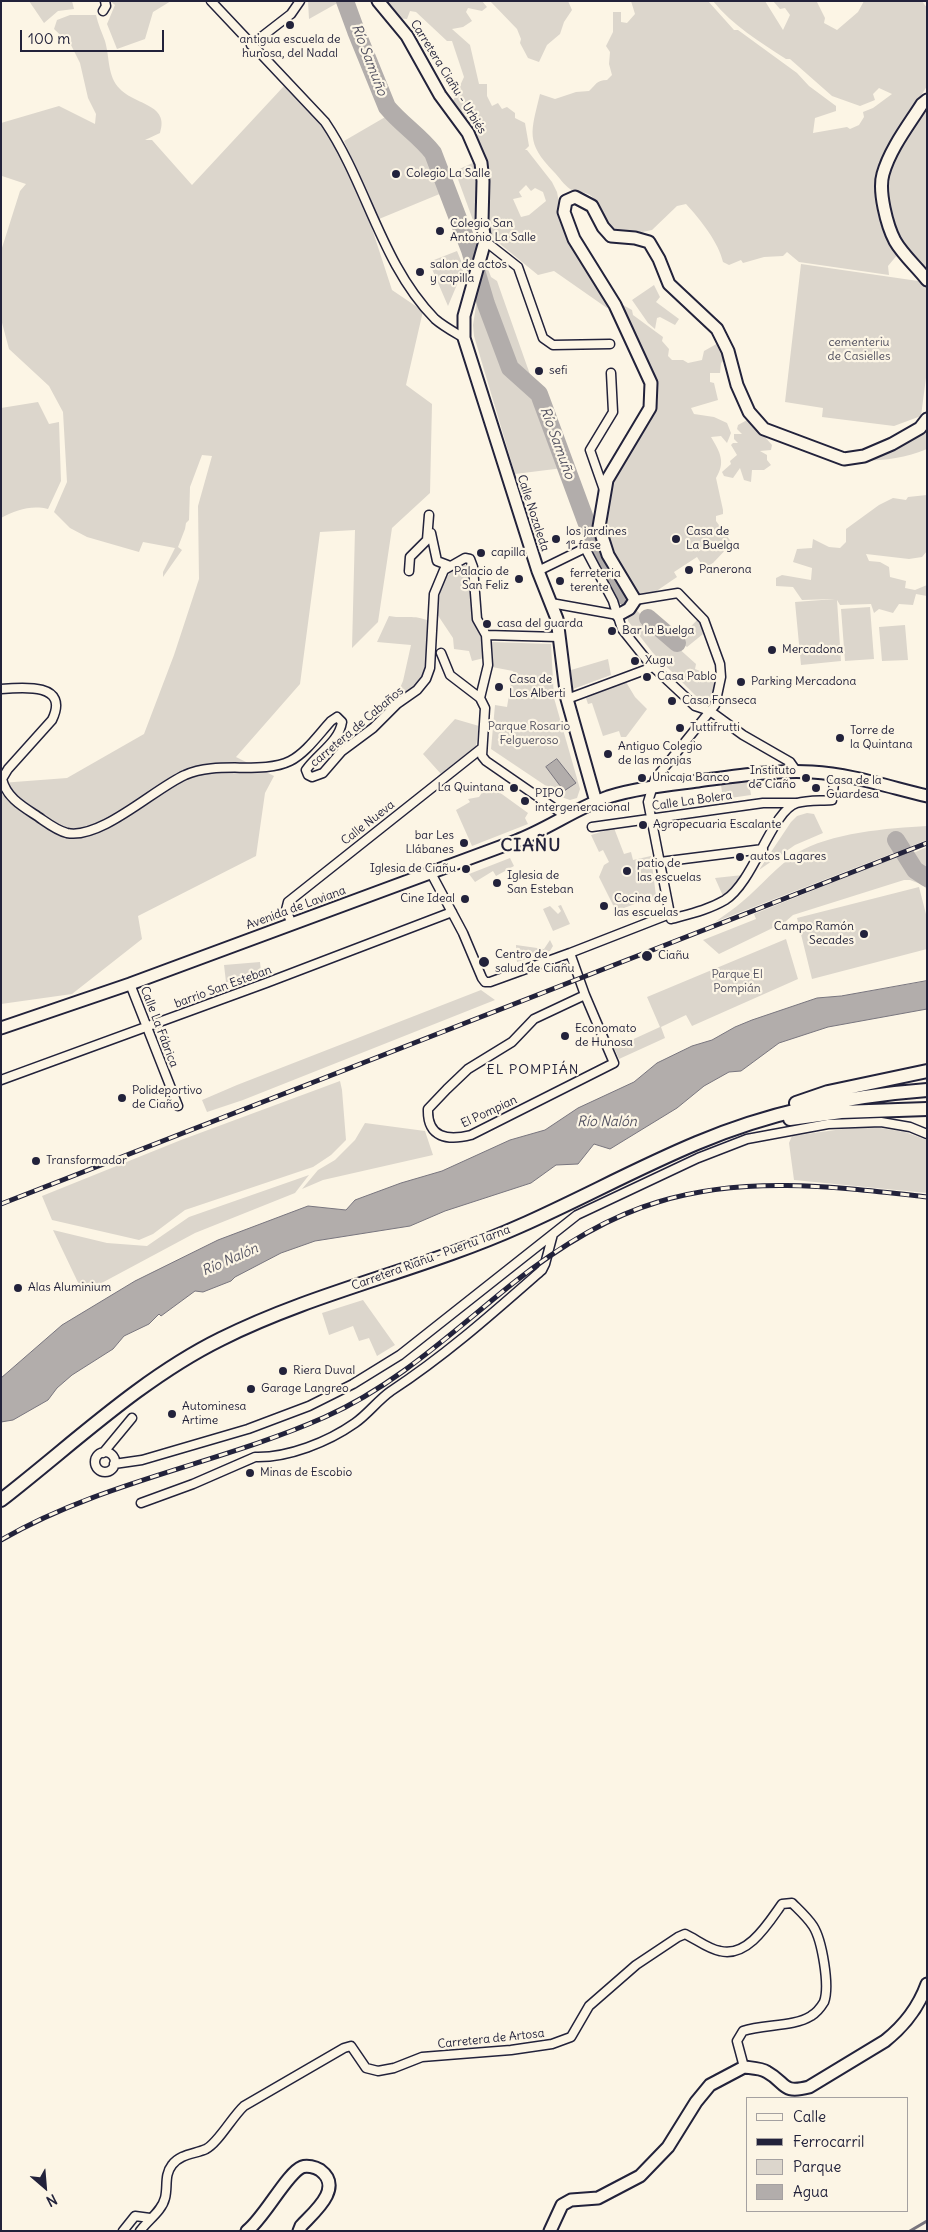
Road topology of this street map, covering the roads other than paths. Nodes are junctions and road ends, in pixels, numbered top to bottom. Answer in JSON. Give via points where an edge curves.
{"nodes":[{"id":1,"x":104,"y":1,"type":"edge"},
{"id":2,"x":211,"y":1,"type":"edge"},
{"id":3,"x":300,"y":1,"type":"edge"},
{"id":4,"x":378,"y":1,"type":"edge"},
{"id":5,"x":103,"y":10,"type":"dead end"},
{"id":6,"x":250,"y":45,"type":"junction"},
{"id":7,"x":927,"y":100,"type":"edge"},
{"id":8,"x":484,"y":237,"type":"junction"},
{"id":9,"x":927,"y":280,"type":"edge"},
{"id":10,"x":464,"y":338,"type":"junction"},
{"id":11,"x":610,"y":344,"type":"dead end"},
{"id":12,"x":611,"y":374,"type":"dead end"},
{"id":13,"x":927,"y":419,"type":"edge"},
{"id":14,"x":605,"y":492,"type":"junction"},
{"id":15,"x":450,"y":566,"type":"junction"},
{"id":16,"x":409,"y":571,"type":"dead end"},
{"id":17,"x":538,"y":571,"type":"junction"},
{"id":18,"x":635,"y":600,"type":"junction"},
{"id":19,"x":551,"y":602,"type":"junction"},
{"id":20,"x":618,"y":615,"type":"junction"},
{"id":21,"x":486,"y":635,"type":"junction"},
{"id":22,"x":559,"y":637,"type":"junction"},
{"id":23,"x":441,"y":653,"type":"dead end"},
{"id":24,"x":653,"y":667,"type":"junction"},
{"id":25,"x":1,"y":689,"type":"edge"},
{"id":26,"x":480,"y":698,"type":"junction"},
{"id":27,"x":566,"y":699,"type":"junction"},
{"id":28,"x":710,"y":711,"type":"junction"},
{"id":29,"x":482,"y":748,"type":"junction"},
{"id":30,"x":798,"y":772,"type":"junction"},
{"id":31,"x":835,"y":775,"type":"junction"},
{"id":32,"x":653,"y":787,"type":"junction"},
{"id":33,"x":927,"y":796,"type":"edge"},
{"id":34,"x":596,"y":802,"type":"junction"},
{"id":35,"x":796,"y":803,"type":"junction"},
{"id":36,"x":567,"y":817,"type":"junction"},
{"id":37,"x":652,"y":818,"type":"junction"},
{"id":38,"x":592,"y":827,"type":"dead end"},
{"id":39,"x":763,"y":849,"type":"junction"},
{"id":40,"x":660,"y":862,"type":"junction"},
{"id":41,"x":431,"y":873,"type":"junction"},
{"id":42,"x":452,"y":912,"type":"junction"},
{"id":43,"x":670,"y":916,"type":"junction"},
{"id":44,"x":292,"y":924,"type":"junction"},
{"id":45,"x":570,"y":954,"type":"junction"},
{"id":46,"x":130,"y":984,"type":"junction"},
{"id":47,"x":585,"y":995,"type":"junction"},
{"id":48,"x":147,"y":1026,"type":"junction"},
{"id":49,"x":1,"y":1028,"type":"edge"},
{"id":50,"x":927,"y":1071,"type":"edge"},
{"id":51,"x":1,"y":1080,"type":"edge"},
{"id":52,"x":927,"y":1090,"type":"edge"},
{"id":53,"x":178,"y":1106,"type":"dead end"},
{"id":54,"x":927,"y":1110,"type":"edge"},
{"id":55,"x":772,"y":1117,"type":"junction"},
{"id":56,"x":740,"y":1126,"type":"junction"},
{"id":57,"x":927,"y":1134,"type":"edge"},
{"id":58,"x":553,"y":1234,"type":"junction"},
{"id":59,"x":132,"y":1418,"type":"dead end"},
{"id":60,"x":112,"y":1442,"type":"junction"},
{"id":61,"x":103,"y":1453,"type":"junction"},
{"id":62,"x":114,"y":1460,"type":"junction"},
{"id":63,"x":1,"y":1500,"type":"edge"},
{"id":64,"x":141,"y":1503,"type":"dead end"},
{"id":65,"x":927,"y":1984,"type":"edge"},
{"id":66,"x":744,"y":2067,"type":"junction"},
{"id":67,"x":150,"y":2218,"type":"junction"},
{"id":68,"x":123,"y":2231,"type":"edge"},
{"id":69,"x":140,"y":2231,"type":"edge"},
{"id":70,"x":247,"y":2231,"type":"edge"},
{"id":71,"x":299,"y":2231,"type":"edge"},
{"id":72,"x":550,"y":2231,"type":"edge"}],
"edges":[{"from":1,"to":5,"type":"street","via":[[106,6]]},
{"from":2,"to":6,"type":"street"},
{"from":3,"to":6,"type":"street","via":[[291,14]]},
{"from":4,"to":8,"type":"street","name":"Carretera Ciañu - Urbiés","via":[[408,36],[440,95],[476,148],[483,180]]},
{"from":6,"to":10,"type":"street","via":[[325,122],[337,140],[391,256],[413,292],[436,320]]},
{"from":7,"to":9,"type":"street","via":[[889,158],[882,176],[888,226],[896,243]]},
{"from":8,"to":10,"type":"street","name":"Calle Nozaleda","via":[[464,316]]},
{"from":8,"to":11,"type":"street","via":[[518,267],[543,338],[553,345]]},
{"from":10,"to":17,"type":"street","name":"Calle Nozaleda"},
{"from":12,"to":14,"type":"street","via":[[613,412],[590,450]]},
{"from":13,"to":14,"type":"street","via":[[920,428],[892,444],[864,456],[844,459],[764,429],[749,412],[728,352],[716,329],[669,284],[660,259],[649,242],[611,236],[592,206],[575,197],[566,201],[564,212],[574,239],[615,305],[651,383],[650,408],[607,480]]},
{"from":14,"to":18,"type":"street","via":[[599,528],[608,555]]},
{"from":15,"to":16,"type":"street","via":[[437,562],[428,515],[427,540],[410,557]]},
{"from":15,"to":21,"type":"street","via":[[465,558],[470,559],[477,619]]},
{"from":15,"to":25,"type":"street","name":"carretera de Cabaños","via":[[444,570],[434,594],[430,668],[426,679],[316,777],[308,775],[306,770],[327,748],[341,726],[342,722],[337,717],[289,761],[259,767],[203,769],[185,774],[102,825],[75,834],[66,833],[10,796],[2,779],[52,720],[57,710],[55,700],[40,689]]},
{"from":17,"to":19,"type":"street","name":"Calle Nozaleda"},
{"from":17,"to":20,"type":"street","via":[[585,548]]},
{"from":18,"to":20,"type":"street"},
{"from":18,"to":28,"type":"street","via":[[678,593],[704,620],[721,671],[715,705]]},
{"from":19,"to":20,"type":"street"},
{"from":19,"to":22,"type":"street","name":"Calle Nozaleda"},
{"from":20,"to":24,"type":"street","via":[[622,629]]},
{"from":21,"to":22,"type":"street"},
{"from":21,"to":26,"type":"street","via":[[488,664]]},
{"from":22,"to":27,"type":"street","name":"Calle Nozaleda"},
{"from":23,"to":26,"type":"street","via":[[450,675]]},
{"from":24,"to":27,"type":"street"},
{"from":24,"to":28,"type":"street","via":[[695,706]]},
{"from":26,"to":29,"type":"street","via":[[485,708]]},
{"from":27,"to":34,"type":"street","name":"Calle Nozaleda"},
{"from":28,"to":30,"type":"street","via":[[790,762]]},
{"from":28,"to":32,"type":"street"},
{"from":29,"to":36,"type":"street","via":[[486,761]]},
{"from":29,"to":44,"type":"street","name":"Calle Nueva","via":[[288,902],[286,910]]},
{"from":30,"to":31,"type":"street","name":"Avenida de Laviana"},
{"from":30,"to":32,"type":"street","name":"Avenida de Laviana","via":[[746,774]]},
{"from":31,"to":33,"type":"street","name":"Avenida de Laviana"},
{"from":31,"to":35,"type":"street","name":"Calle La Bolera","via":[[832,800]]},
{"from":32,"to":34,"type":"street","name":"Avenida de Laviana"},
{"from":32,"to":37,"type":"street","via":[[648,802]]},
{"from":34,"to":36,"type":"street","name":"Avenida de Laviana"},
{"from":35,"to":37,"type":"street","name":"Calle La Bolera","via":[[763,803]]},
{"from":35,"to":39,"type":"street","via":[[783,814]]},
{"from":36,"to":41,"type":"street","name":"Avenida de Laviana","via":[[533,834]]},
{"from":37,"to":38,"type":"street","name":"Calle La Bolera"},
{"from":37,"to":40,"type":"street"},
{"from":39,"to":40,"type":"street"},
{"from":39,"to":43,"type":"street","via":[[744,882],[726,900],[701,911]]},
{"from":40,"to":43,"type":"street"},
{"from":41,"to":42,"type":"street"},
{"from":41,"to":44,"type":"street","name":"Avenida de Laviana"},
{"from":42,"to":45,"type":"street","via":[[485,982]]},
{"from":42,"to":48,"type":"street","name":"barrio San Esteban"},
{"from":43,"to":45,"type":"street"},
{"from":44,"to":46,"type":"street","name":"Avenida de Laviana"},
{"from":45,"to":47,"type":"street"},
{"from":46,"to":48,"type":"street","name":"Calle La Fábrica"},
{"from":46,"to":49,"type":"street","name":"Avenida de Laviana"},
{"from":47,"to":47,"type":"street","name":"El Pompian","via":[[614,1063],[471,1135],[452,1139],[430,1127],[428,1109],[468,1069],[512,1042],[534,1019]]},
{"from":48,"to":51,"type":"street","name":"barrio San Esteban"},
{"from":48,"to":53,"type":"street","name":"Calle La Fábrica"},
{"from":50,"to":56,"type":"main road","via":[[828,1092],[754,1116]]},
{"from":52,"to":55,"type":"main road","name":"Carretera Riañu - Puertu Tarna","via":[[841,1100]]},
{"from":54,"to":55,"type":"main road","via":[[841,1112],[790,1119]]},
{"from":55,"to":56,"type":"main road","name":"Carretera Riañu - Puertu Tarna"},
{"from":56,"to":63,"type":"main road","name":"Carretera Riañu - Puertu Tarna","via":[[511,1230],[462,1250],[319,1297],[218,1340],[164,1373]]},
{"from":57,"to":58,"type":"street","via":[[881,1122],[828,1124],[747,1139],[698,1158],[577,1215]]},
{"from":58,"to":62,"type":"street","via":[[400,1355],[353,1384],[309,1406],[248,1429],[142,1460]]},
{"from":58,"to":64,"type":"street","via":[[542,1270],[450,1350],[391,1391],[354,1424],[317,1443],[265,1458],[255,1457]]},
{"from":59,"to":60,"type":"street"},
{"from":60,"to":61,"type":"street"},
{"from":60,"to":62,"type":"street"},
{"from":61,"to":62,"type":"street","via":[[107,1452]]},
{"from":61,"to":62,"type":"street","via":[[95,1459],[96,1467],[102,1472],[110,1470]]},
{"from":65,"to":66,"type":"street","via":[[918,2004],[895,2033],[809,2087],[786,2088],[768,2072]]},
{"from":66,"to":67,"type":"street","name":"Carretera de Artosa","via":[[737,2042],[743,2031],[810,2017],[824,2001],[827,1985],[819,1940],[812,1925],[792,1903],[782,1904],[756,1939],[726,1952],[685,1934],[678,1937],[636,1965],[589,2006],[570,2037],[552,2044],[422,2057],[378,2071],[366,2068],[351,2046],[322,2060],[244,2106],[208,2148],[176,2161],[167,2177],[161,2209]]},
{"from":66,"to":72,"type":"street","via":[[710,2085],[668,2147],[640,2176],[598,2198],[571,2200],[562,2205]]},
{"from":67,"to":68,"type":"street","via":[[135,2216]]},
{"from":67,"to":69,"type":"street"},
{"from":70,"to":71,"type":"street","via":[[256,2224],[289,2177],[301,2167],[312,2166],[328,2179],[329,2189],[326,2200]]}]}
